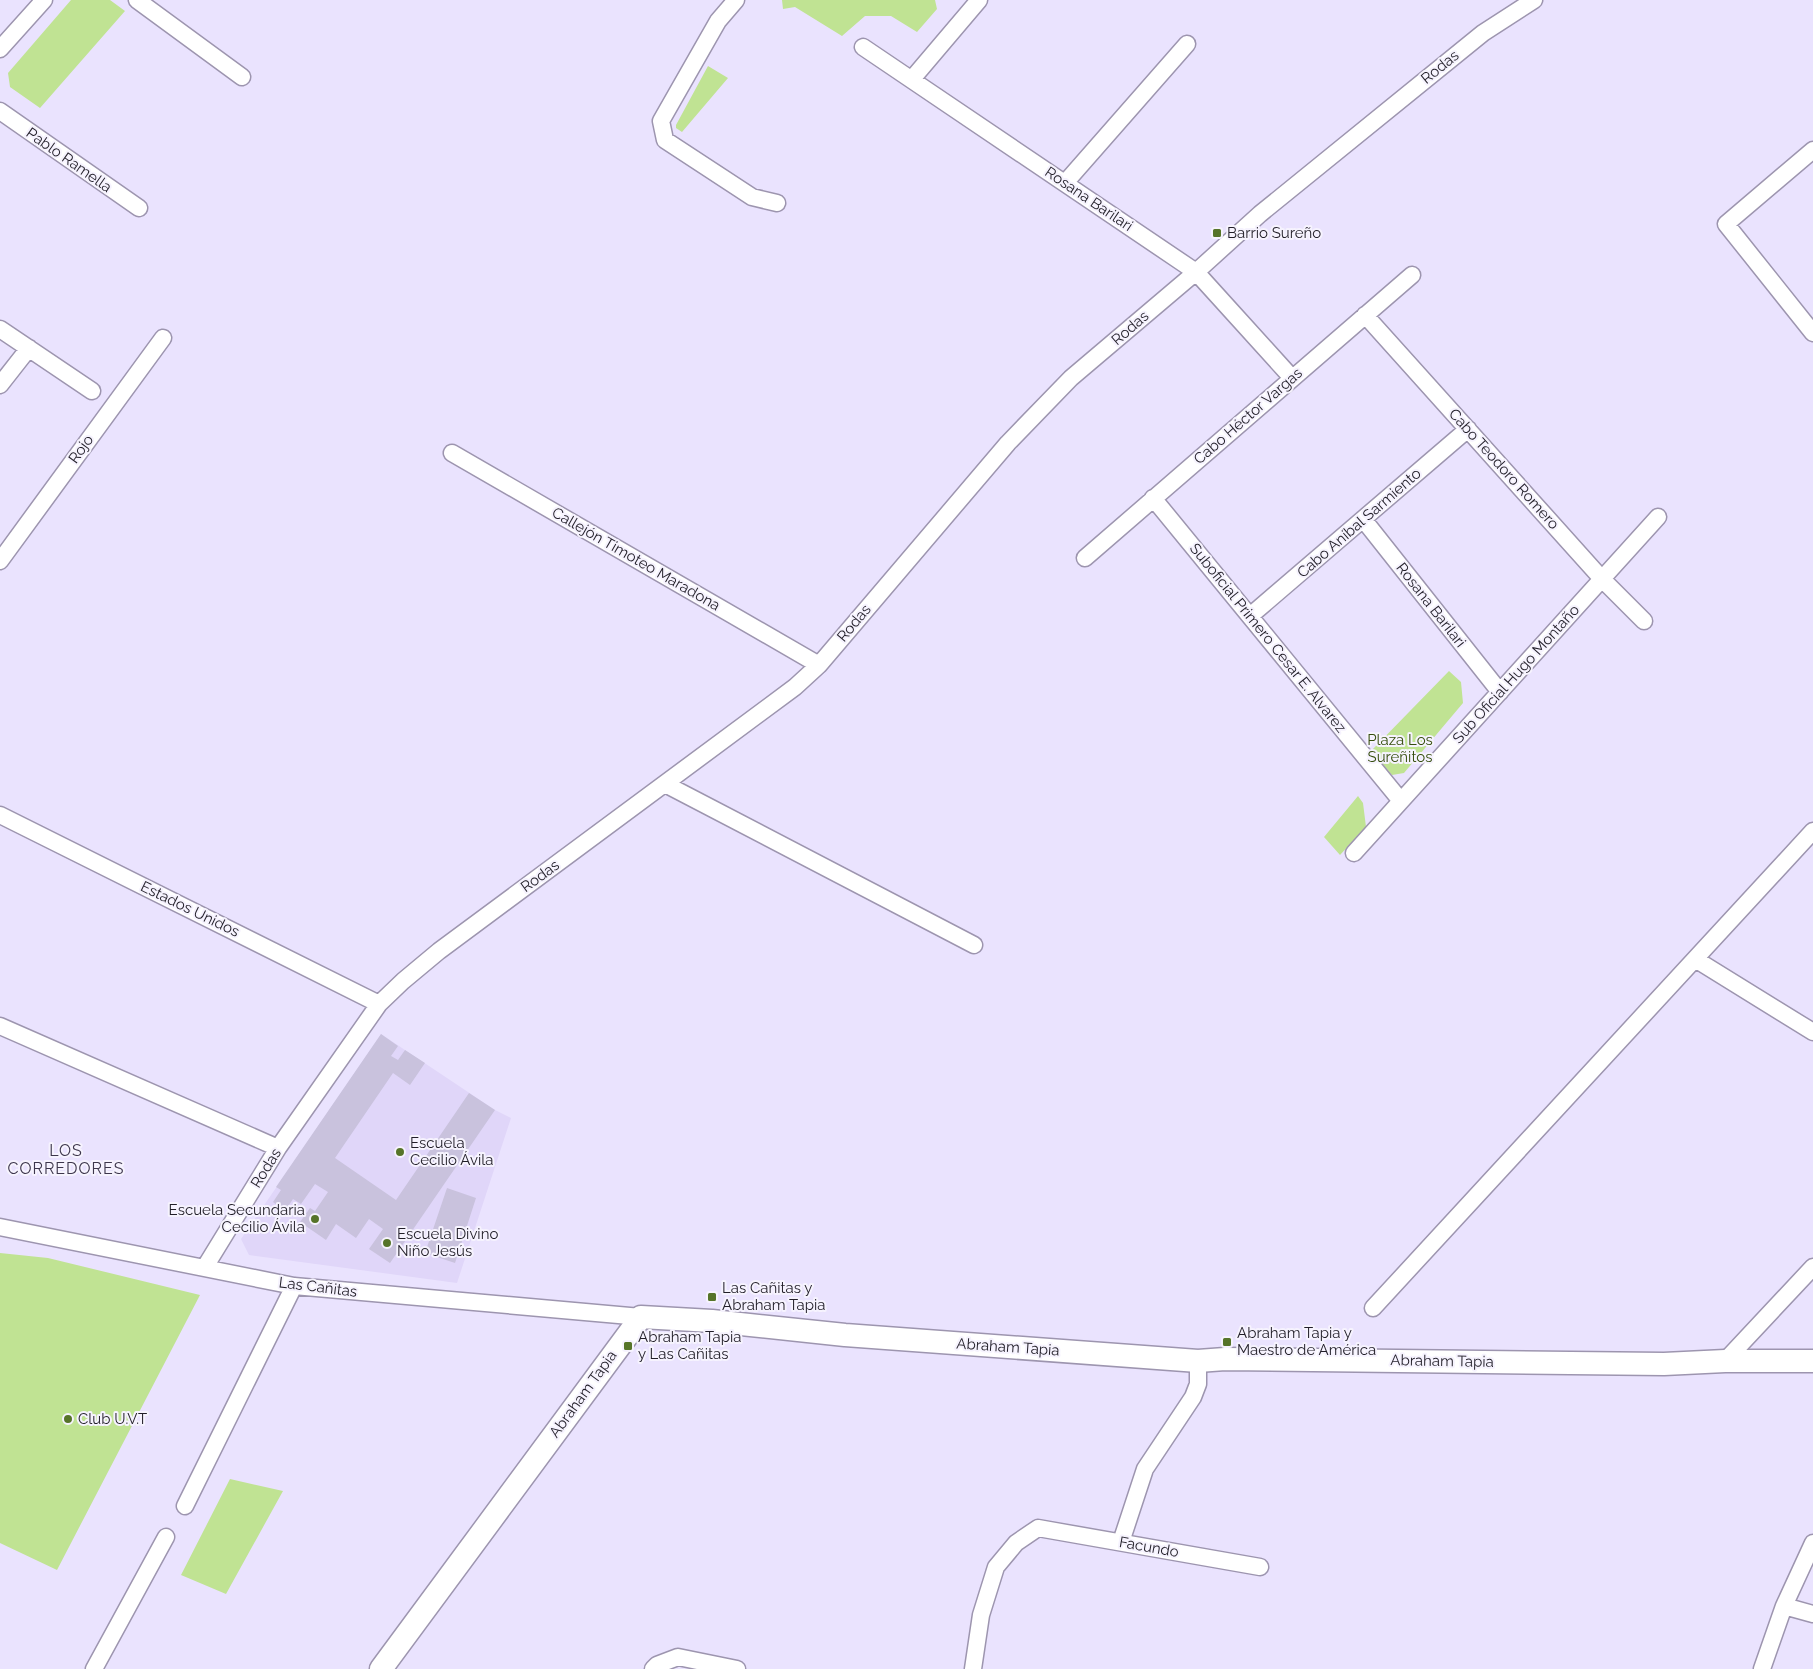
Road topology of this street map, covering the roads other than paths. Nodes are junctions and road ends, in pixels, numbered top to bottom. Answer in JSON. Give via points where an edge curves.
{"nodes":[{"id":1,"x":44,"y":0,"type":"edge"},
{"id":2,"x":137,"y":0,"type":"edge"},
{"id":3,"x":736,"y":0,"type":"edge"},
{"id":4,"x":978,"y":0,"type":"edge"},
{"id":5,"x":1534,"y":0,"type":"edge"},
{"id":6,"x":1188,"y":44,"type":"dead end"},
{"id":7,"x":863,"y":46,"type":"dead end"},
{"id":8,"x":0,"y":49,"type":"edge"},
{"id":9,"x":242,"y":77,"type":"dead end"},
{"id":10,"x":912,"y":79,"type":"junction"},
{"id":11,"x":0,"y":111,"type":"edge"},
{"id":12,"x":1813,"y":150,"type":"edge"},
{"id":13,"x":1065,"y":183,"type":"junction"},
{"id":14,"x":777,"y":202,"type":"dead end"},
{"id":15,"x":139,"y":208,"type":"dead end"},
{"id":16,"x":1196,"y":272,"type":"junction"},
{"id":17,"x":1412,"y":274,"type":"dead end"},
{"id":18,"x":1365,"y":315,"type":"junction"},
{"id":19,"x":0,"y":329,"type":"edge"},
{"id":20,"x":1813,"y":333,"type":"edge"},
{"id":21,"x":163,"y":338,"type":"dead end"},
{"id":22,"x":29,"y":348,"type":"junction"},
{"id":23,"x":1292,"y":378,"type":"junction"},
{"id":24,"x":0,"y":385,"type":"edge"},
{"id":25,"x":92,"y":391,"type":"dead end"},
{"id":26,"x":1468,"y":429,"type":"junction"},
{"id":27,"x":452,"y":453,"type":"dead end"},
{"id":28,"x":1153,"y":498,"type":"junction"},
{"id":29,"x":1658,"y":517,"type":"dead end"},
{"id":30,"x":1363,"y":519,"type":"junction"},
{"id":31,"x":1085,"y":558,"type":"dead end"},
{"id":32,"x":0,"y":561,"type":"edge"},
{"id":33,"x":1602,"y":579,"type":"junction"},
{"id":34,"x":1250,"y":616,"type":"junction"},
{"id":35,"x":1644,"y":621,"type":"dead end"},
{"id":36,"x":819,"y":665,"type":"junction"},
{"id":37,"x":1500,"y":692,"type":"junction"},
{"id":38,"x":665,"y":784,"type":"junction"},
{"id":39,"x":1401,"y":801,"type":"junction"},
{"id":40,"x":0,"y":815,"type":"edge"},
{"id":41,"x":1813,"y":831,"type":"edge"},
{"id":42,"x":1354,"y":852,"type":"dead end"},
{"id":43,"x":974,"y":945,"type":"dead end"},
{"id":44,"x":1695,"y":959,"type":"junction"},
{"id":45,"x":379,"y":1004,"type":"junction"},
{"id":46,"x":0,"y":1026,"type":"edge"},
{"id":47,"x":1813,"y":1032,"type":"edge"},
{"id":48,"x":278,"y":1148,"type":"junction"},
{"id":49,"x":0,"y":1227,"type":"edge"},
{"id":50,"x":205,"y":1267,"type":"junction"},
{"id":51,"x":1813,"y":1267,"type":"edge"},
{"id":52,"x":294,"y":1286,"type":"junction"},
{"id":53,"x":1373,"y":1308,"type":"dead end"},
{"id":54,"x":641,"y":1317,"type":"junction"},
{"id":55,"x":1813,"y":1360,"type":"edge"},
{"id":56,"x":1198,"y":1361,"type":"junction"},
{"id":57,"x":1725,"y":1361,"type":"junction"},
{"id":58,"x":185,"y":1506,"type":"dead end"},
{"id":59,"x":166,"y":1537,"type":"dead end"},
{"id":60,"x":1121,"y":1542,"type":"junction"},
{"id":61,"x":1813,"y":1543,"type":"edge"},
{"id":62,"x":1260,"y":1568,"type":"dead end"},
{"id":63,"x":1784,"y":1606,"type":"junction"},
{"id":64,"x":1813,"y":1614,"type":"edge"},
{"id":65,"x":94,"y":1669,"type":"edge"},
{"id":66,"x":381,"y":1669,"type":"edge"},
{"id":67,"x":653,"y":1669,"type":"edge"},
{"id":68,"x":737,"y":1669,"type":"edge"},
{"id":69,"x":972,"y":1669,"type":"edge"},
{"id":70,"x":1762,"y":1669,"type":"edge"}],
"edges":[{"from":1,"to":8,"type":"street"},
{"from":2,"to":9,"type":"street"},
{"from":3,"to":14,"type":"street","via":[[718,21],[661,121],[665,140],[752,197]]},
{"from":4,"to":10,"type":"street"},
{"from":5,"to":16,"type":"street","name":"Rodas","via":[[1483,32],[1260,214]]},
{"from":6,"to":13,"type":"street"},
{"from":7,"to":10,"type":"street","name":"Rosana Barilari"},
{"from":10,"to":13,"type":"street","name":"Rosana Barilari"},
{"from":11,"to":15,"type":"street","name":"Pablo Ramella"},
{"from":12,"to":20,"type":"street","via":[[1726,224]]},
{"from":13,"to":16,"type":"street","name":"Rosana Barilari"},
{"from":16,"to":23,"type":"street","name":"Rosana Barilari"},
{"from":16,"to":36,"type":"street","name":"Rodas","via":[[1071,378],[1008,442]]},
{"from":17,"to":18,"type":"street","name":"Cabo Héctor Vargas"},
{"from":18,"to":23,"type":"street","name":"Cabo Héctor Vargas"},
{"from":18,"to":26,"type":"street","name":"Cabo Teodoro Romero"},
{"from":19,"to":22,"type":"street"},
{"from":21,"to":32,"type":"street","name":"Rojo"},
{"from":22,"to":24,"type":"street"},
{"from":22,"to":25,"type":"street"},
{"from":23,"to":28,"type":"street","name":"Cabo Héctor Vargas"},
{"from":26,"to":30,"type":"street","name":"Cabo Aníbal Sarmiento"},
{"from":26,"to":33,"type":"street","name":"Cabo Teodoro Romero"},
{"from":27,"to":36,"type":"street","name":"Callejón Timoteo Maradona"},
{"from":28,"to":31,"type":"street","name":"Cabo Héctor Vargas"},
{"from":28,"to":34,"type":"street","name":"Suboficial Primero Cesar E. Alvarez"},
{"from":29,"to":33,"type":"street","name":"Sub Oficial Hugo Montaño"},
{"from":30,"to":34,"type":"street","name":"Cabo Aníbal Sarmiento"},
{"from":30,"to":37,"type":"street","name":"Rosana Barilari"},
{"from":33,"to":35,"type":"street","name":"Cabo Teodoro Romero"},
{"from":33,"to":37,"type":"street","name":"Sub Oficial Hugo Montaño"},
{"from":34,"to":39,"type":"street","name":"Suboficial Primero Cesar E. Alvarez"},
{"from":36,"to":38,"type":"street","name":"Rodas","via":[[795,687]]},
{"from":37,"to":39,"type":"street","name":"Sub Oficial Hugo Montaño"},
{"from":38,"to":43,"type":"street"},
{"from":38,"to":45,"type":"street","name":"Rodas","via":[[439,951]]},
{"from":39,"to":42,"type":"street","name":"Sub Oficial Hugo Montaño"},
{"from":40,"to":45,"type":"street","name":"Estados Unidos"},
{"from":41,"to":44,"type":"street"},
{"from":44,"to":47,"type":"street"},
{"from":44,"to":53,"type":"street"},
{"from":45,"to":48,"type":"street","name":"Rodas"},
{"from":46,"to":48,"type":"street"},
{"from":48,"to":50,"type":"street","name":"Rodas"},
{"from":49,"to":50,"type":"street","name":"Las Cañitas"},
{"from":50,"to":52,"type":"street","name":"Las Cañitas"},
{"from":51,"to":57,"type":"street"},
{"from":52,"to":54,"type":"street","name":"Las Cañitas"},
{"from":52,"to":58,"type":"street"},
{"from":54,"to":56,"type":"street","name":"Abraham Tapia","via":[[712,1320],[845,1335]]},
{"from":54,"to":66,"type":"street","name":"Abraham Tapia"},
{"from":55,"to":57,"type":"street","name":"Abraham Tapia"},
{"from":56,"to":57,"type":"street","name":"Abraham Tapia","via":[[1664,1364]]},
{"from":56,"to":60,"type":"street","via":[[1194,1398],[1145,1469]]},
{"from":59,"to":65,"type":"street"},
{"from":60,"to":62,"type":"street","name":"Facundo"},
{"from":60,"to":69,"type":"street","name":"Facundo","via":[[1038,1528],[1016,1543],[996,1567],[981,1615]]},
{"from":61,"to":63,"type":"street"},
{"from":63,"to":64,"type":"street"},
{"from":63,"to":70,"type":"street"},
{"from":67,"to":68,"type":"street","via":[[678,1657]]}]}
